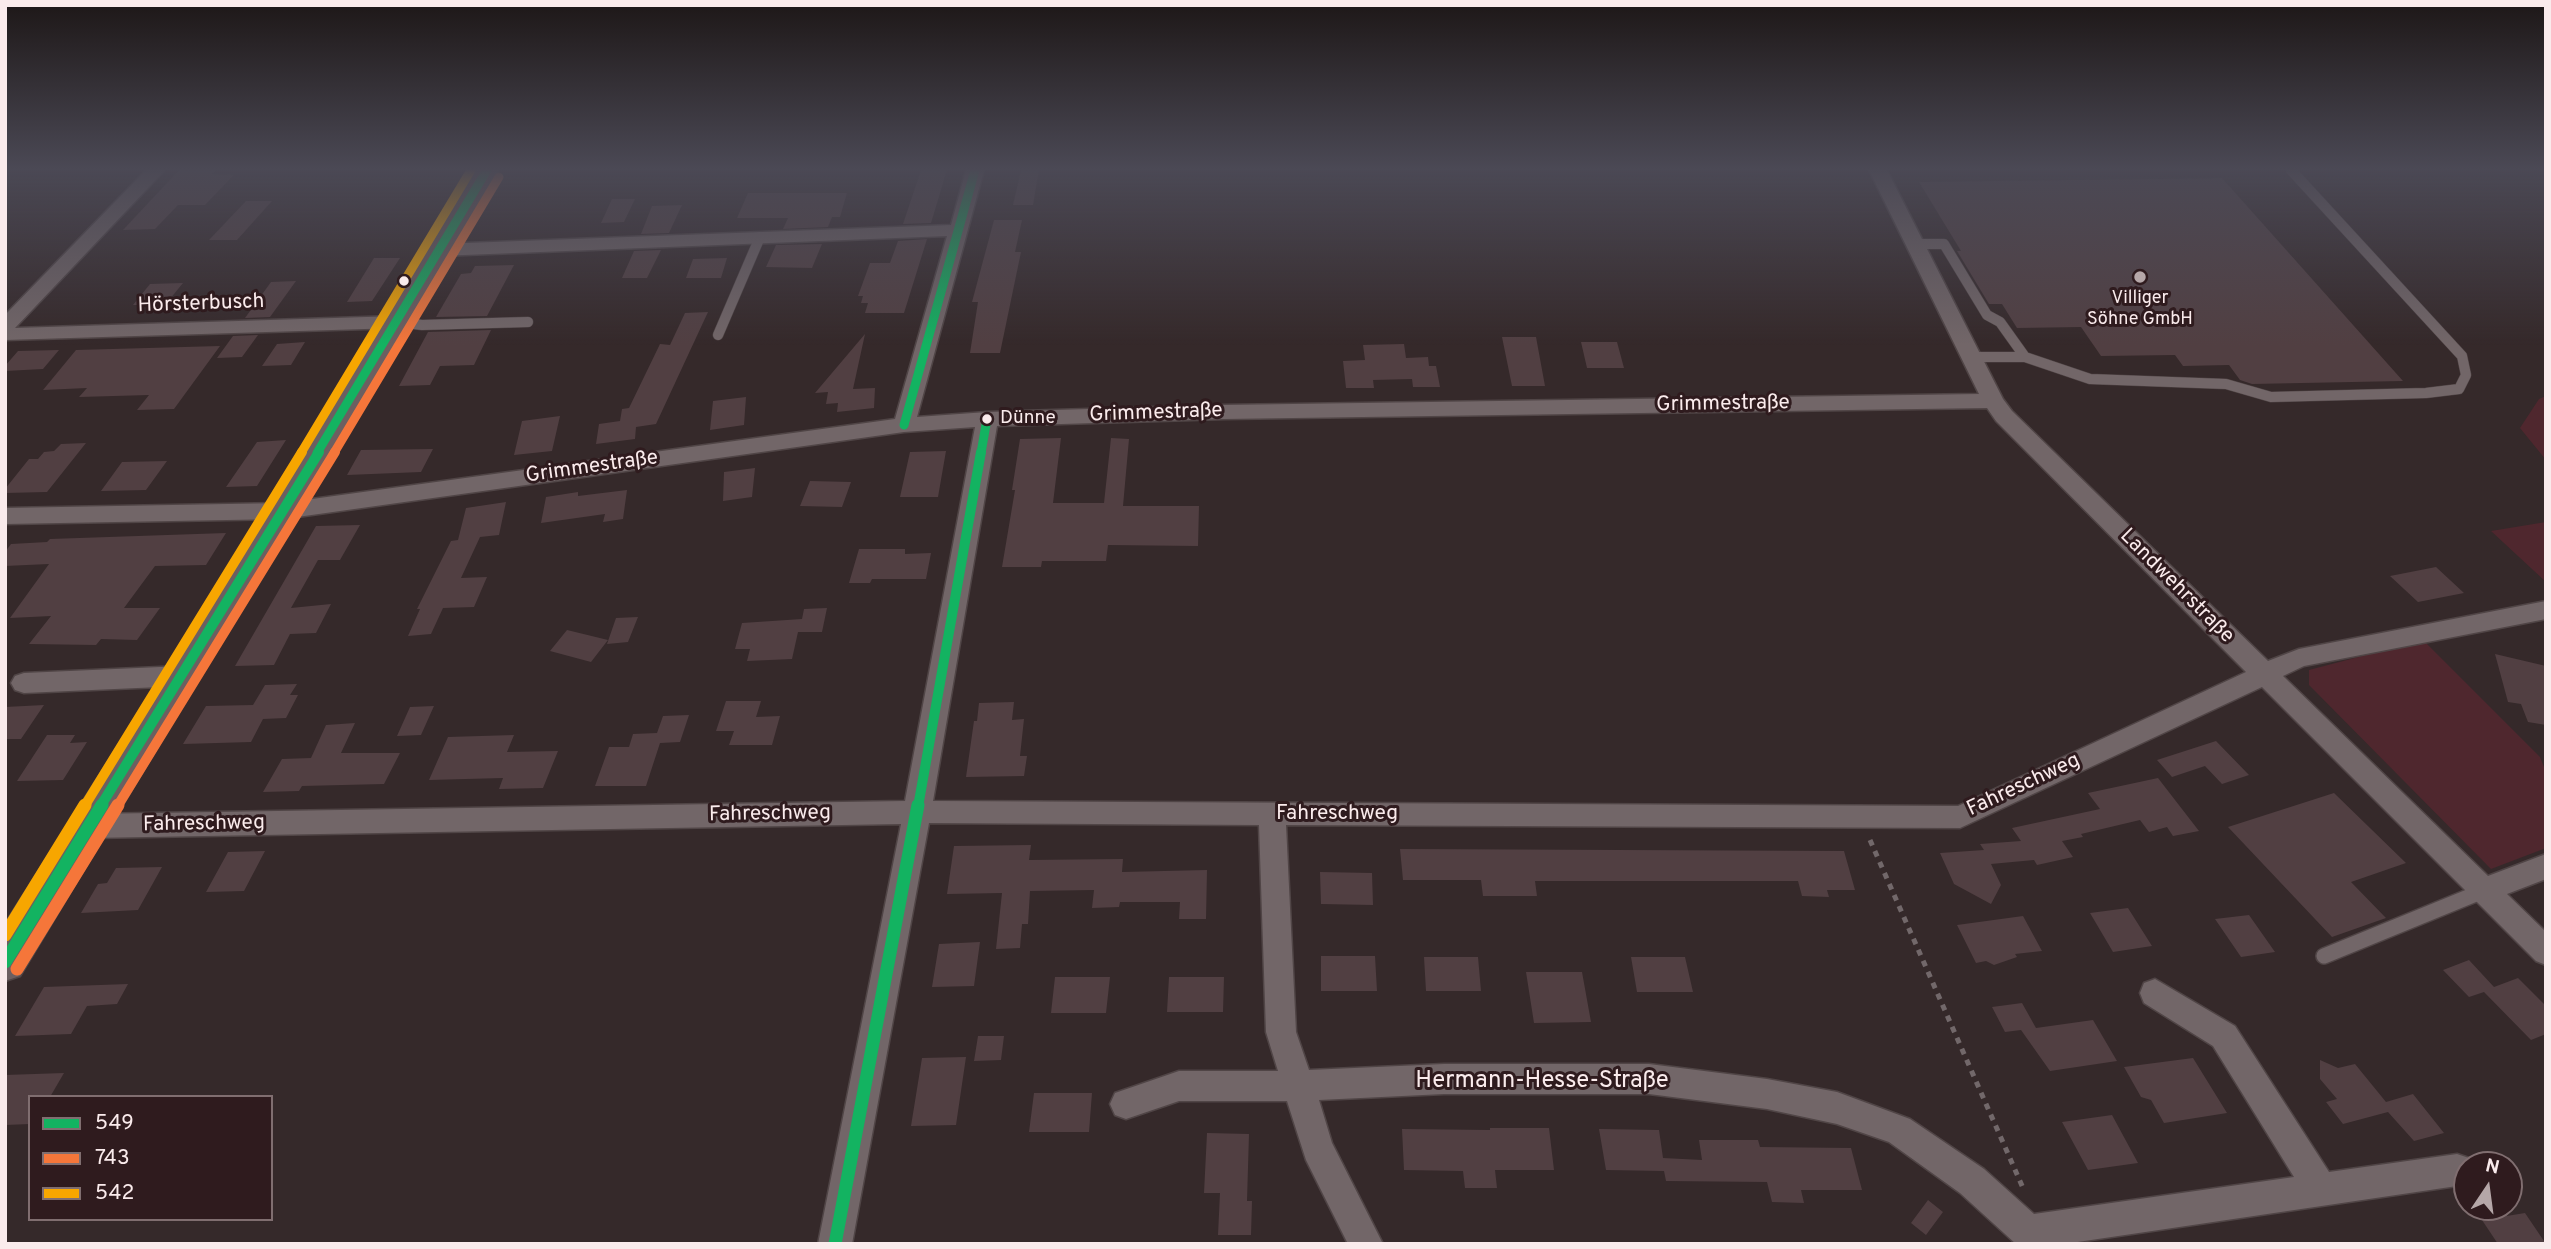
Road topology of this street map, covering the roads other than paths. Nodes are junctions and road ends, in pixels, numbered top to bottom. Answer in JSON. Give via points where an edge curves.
{"nodes":[{"id":1,"x":100,"y":228,"type":"edge"},
{"id":2,"x":452,"y":228,"type":"edge"},
{"id":3,"x":1907,"y":228,"type":"edge"},
{"id":4,"x":2345,"y":228,"type":"edge"},
{"id":5,"x":958,"y":230,"type":"joint"},
{"id":6,"x":760,"y":237,"type":"junction"},
{"id":7,"x":1915,"y":244,"type":"junction"},
{"id":8,"x":439,"y":250,"type":"junction"},
{"id":9,"x":528,"y":321,"type":"dead end"},
{"id":10,"x":398,"y":322,"type":"junction"},
{"id":11,"x":5,"y":327,"type":"edge"},
{"id":12,"x":5,"y":334,"type":"edge"},
{"id":13,"x":718,"y":335,"type":"dead end"},
{"id":14,"x":1971,"y":357,"type":"junction"},
{"id":15,"x":2025,"y":357,"type":"junction"},
{"id":16,"x":1993,"y":401,"type":"junction"},
{"id":17,"x":987,"y":419,"type":"junction"},
{"id":18,"x":904,"y":425,"type":"junction"},
{"id":19,"x":283,"y":511,"type":"junction"},
{"id":20,"x":5,"y":516,"type":"edge"},
{"id":21,"x":2546,"y":610,"type":"edge"},
{"id":22,"x":2263,"y":673,"type":"junction"},
{"id":23,"x":183,"y":676,"type":"junction"},
{"id":24,"x":24,"y":682,"type":"dead end"},
{"id":25,"x":917,"y":812,"type":"junction"},
{"id":26,"x":1272,"y":815,"type":"junction"},
{"id":27,"x":89,"y":826,"type":"junction"},
{"id":28,"x":2546,"y":866,"type":"edge"},
{"id":29,"x":2483,"y":891,"type":"junction"},
{"id":30,"x":2546,"y":953,"type":"edge"},
{"id":31,"x":2324,"y":956,"type":"dead end"},
{"id":32,"x":5,"y":962,"type":"edge"},
{"id":33,"x":2155,"y":993,"type":"dead end"},
{"id":34,"x":1297,"y":1086,"type":"junction"},
{"id":35,"x":1126,"y":1104,"type":"dead end"},
{"id":36,"x":2453,"y":1171,"type":"edge"},
{"id":37,"x":2321,"y":1189,"type":"junction"},
{"id":38,"x":2031,"y":1238,"type":"edge"},
{"id":39,"x":835,"y":1244,"type":"edge"},
{"id":40,"x":1366,"y":1244,"type":"edge"}],
"edges":[{"from":1,"to":11,"type":"street"},
{"from":2,"to":8,"type":"street"},
{"from":3,"to":7,"type":"street","name":"Landwehrstraße"},
{"from":4,"to":15,"type":"lane","via":[[2462,356],[2466,375],[2459,389],[2271,397],[2226,384],[2090,379]]},
{"from":5,"to":6,"type":"street"},
{"from":5,"to":18,"type":"street"},
{"from":6,"to":8,"type":"street"},
{"from":6,"to":13,"type":"lane"},
{"from":7,"to":14,"type":"street","name":"Landwehrstraße"},
{"from":7,"to":15,"type":"lane","via":[[1944,244],[1987,315],[2000,322]]},
{"from":8,"to":10,"type":"street"},
{"from":9,"to":10,"type":"lane"},
{"from":10,"to":12,"type":"street","name":"Hörsterbusch"},
{"from":10,"to":19,"type":"street"},
{"from":14,"to":15,"type":"lane"},
{"from":14,"to":16,"type":"street","name":"Landwehrstraße"},
{"from":16,"to":17,"type":"street","name":"Grimmestraße"},
{"from":16,"to":22,"type":"street","name":"Landwehrstraße"},
{"from":17,"to":18,"type":"street","name":"Grimmestraße"},
{"from":17,"to":25,"type":"street"},
{"from":18,"to":19,"type":"street","name":"Grimmestraße"},
{"from":19,"to":20,"type":"street","name":"Grimmestraße"},
{"from":19,"to":23,"type":"street"},
{"from":21,"to":22,"type":"street","name":"Fahreschweg","via":[[2299,658]]},
{"from":22,"to":26,"type":"street","name":"Fahreschweg","via":[[1960,817]]},
{"from":22,"to":29,"type":"street","name":"Landwehrstraße"},
{"from":23,"to":24,"type":"street"},
{"from":23,"to":27,"type":"street"},
{"from":25,"to":26,"type":"street","name":"Fahreschweg"},
{"from":25,"to":27,"type":"street","name":"Fahreschweg"},
{"from":25,"to":39,"type":"street"},
{"from":26,"to":34,"type":"street","via":[[1281,1032]]},
{"from":27,"to":32,"type":"street"},
{"from":28,"to":29,"type":"street"},
{"from":29,"to":30,"type":"street","name":"Landwehrstraße"},
{"from":29,"to":31,"type":"lane"},
{"from":33,"to":37,"type":"street","via":[[2224,1036]]},
{"from":34,"to":35,"type":"street","name":"Hermann-Hesse-Straße","via":[[1179,1086]]},
{"from":34,"to":38,"type":"street","name":"Hermann-Hesse-Straße","via":[[1444,1079],[1649,1079],[1837,1108],[1899,1130],[1972,1181]]},
{"from":34,"to":40,"type":"street","via":[[1318,1149]]},
{"from":36,"to":37,"type":"street"},
{"from":37,"to":38,"type":"street"}]}
